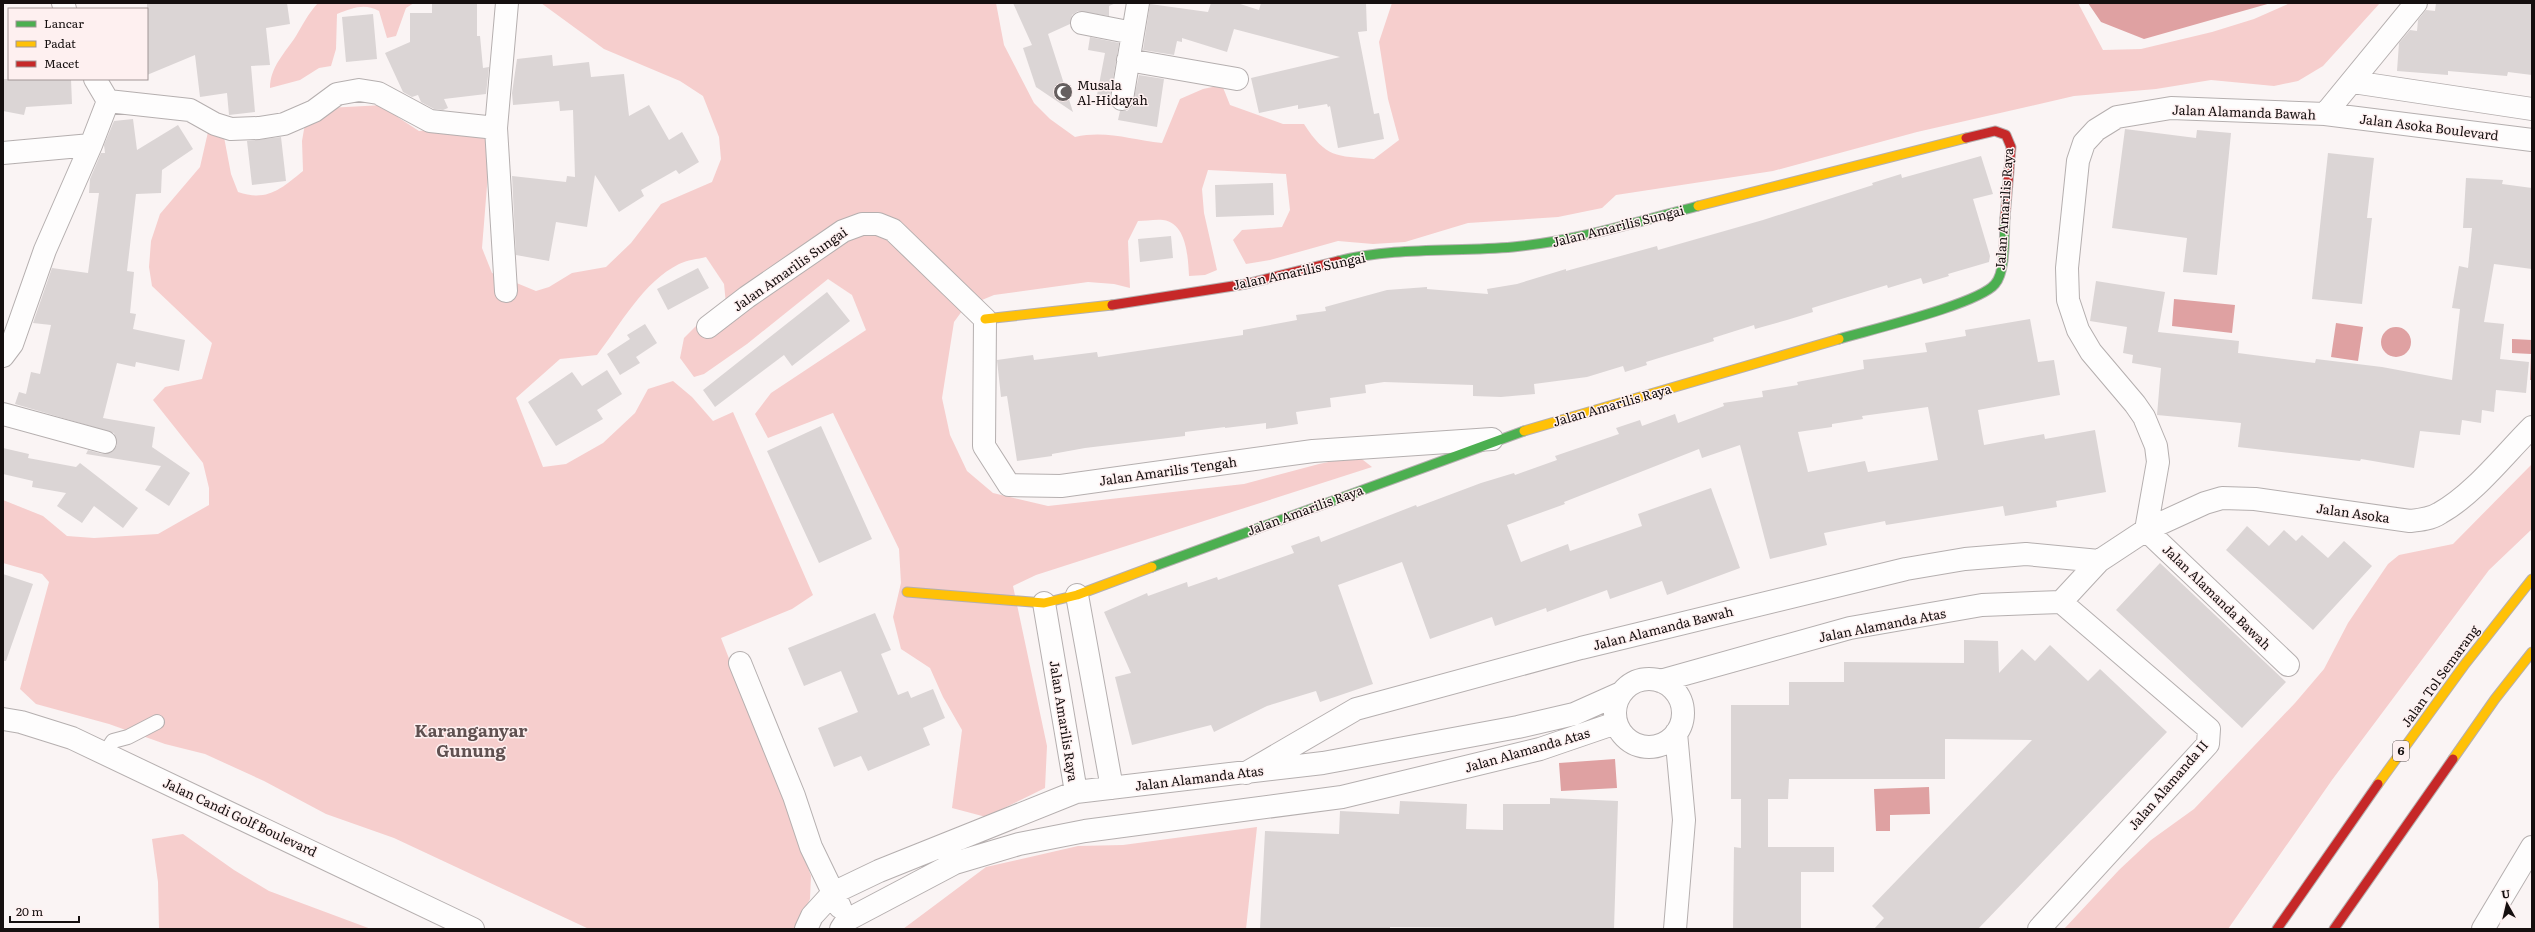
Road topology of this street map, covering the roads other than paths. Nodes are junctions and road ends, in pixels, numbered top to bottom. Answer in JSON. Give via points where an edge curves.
{"nodes":[{"id":1,"x":507,"y":3,"type":"edge"},
{"id":2,"x":1138,"y":3,"type":"edge"},
{"id":3,"x":2416,"y":3,"type":"edge"},
{"id":4,"x":1082,"y":23,"type":"dead end"},
{"id":5,"x":1133,"y":34,"type":"junction"},
{"id":6,"x":1128,"y":60,"type":"junction"},
{"id":7,"x":1237,"y":79,"type":"dead end"},
{"id":8,"x":96,"y":80,"type":"edge"},
{"id":9,"x":2353,"y":82,"type":"junction"},
{"id":10,"x":1122,"y":98,"type":"dead end"},
{"id":11,"x":108,"y":101,"type":"junction"},
{"id":12,"x":2532,"y":109,"type":"edge"},
{"id":13,"x":2325,"y":114,"type":"junction"},
{"id":14,"x":496,"y":128,"type":"junction"},
{"id":15,"x":1994,"y":131,"type":"joint"},
{"id":16,"x":2532,"y":140,"type":"edge"},
{"id":17,"x":91,"y":145,"type":"junction"},
{"id":18,"x":3,"y":153,"type":"edge"},
{"id":19,"x":506,"y":291,"type":"dead end"},
{"id":20,"x":985,"y":319,"type":"junction"},
{"id":21,"x":708,"y":327,"type":"dead end"},
{"id":22,"x":6,"y":347,"type":"edge"},
{"id":23,"x":3,"y":414,"type":"edge"},
{"id":24,"x":2532,"y":427,"type":"edge"},
{"id":25,"x":1499,"y":438,"type":"junction"},
{"id":26,"x":1429,"y":441,"type":"junction"},
{"id":27,"x":105,"y":442,"type":"dead end"},
{"id":28,"x":1431,"y":463,"type":"junction"},
{"id":29,"x":2146,"y":530,"type":"junction"},
{"id":30,"x":2099,"y":561,"type":"junction"},
{"id":31,"x":2532,"y":579,"type":"edge"},
{"id":32,"x":907,"y":592,"type":"dead end"},
{"id":33,"x":1077,"y":595,"type":"junction"},
{"id":34,"x":2062,"y":602,"type":"junction"},
{"id":35,"x":1044,"y":603,"type":"junction"},
{"id":36,"x":2532,"y":652,"type":"edge"},
{"id":37,"x":740,"y":663,"type":"dead end"},
{"id":38,"x":2288,"y":665,"type":"dead end"},
{"id":39,"x":1660,"y":681,"type":"junction"},
{"id":40,"x":1622,"y":693,"type":"junction"},
{"id":41,"x":1095,"y":694,"type":"junction"},
{"id":42,"x":1061,"y":702,"type":"junction"},
{"id":43,"x":3,"y":719,"type":"edge"},
{"id":44,"x":157,"y":722,"type":"dead end"},
{"id":45,"x":1616,"y":723,"type":"junction"},
{"id":46,"x":1676,"y":733,"type":"junction"},
{"id":47,"x":105,"y":753,"type":"junction"},
{"id":48,"x":1246,"y":773,"type":"junction"},
{"id":49,"x":1112,"y":788,"type":"junction"},
{"id":50,"x":1076,"y":792,"type":"junction"},
{"id":51,"x":2532,"y":847,"type":"edge"},
{"id":52,"x":833,"y":893,"type":"junction"},
{"id":53,"x":844,"y":925,"type":"edge"},
{"id":54,"x":473,"y":929,"type":"edge"},
{"id":55,"x":806,"y":929,"type":"edge"},
{"id":56,"x":1674,"y":929,"type":"edge"},
{"id":57,"x":2039,"y":929,"type":"edge"},
{"id":58,"x":2277,"y":929,"type":"edge"},
{"id":59,"x":2334,"y":929,"type":"edge"},
{"id":60,"x":2483,"y":929,"type":"edge"}],
"edges":[{"from":1,"to":14,"type":"street"},
{"from":2,"to":5,"type":"street"},
{"from":3,"to":9,"type":"street"},
{"from":4,"to":5,"type":"street"},
{"from":5,"to":6,"type":"street"},
{"from":6,"to":7,"type":"street"},
{"from":6,"to":10,"type":"street"},
{"from":8,"to":11,"type":"street"},
{"from":9,"to":12,"type":"street"},
{"from":9,"to":13,"type":"street"},
{"from":11,"to":14,"type":"street","via":[[190,110],[231,129],[259,128],[284,124],[314,111],[337,94],[359,90],[378,93],[430,121]]},
{"from":11,"to":17,"type":"street"},
{"from":13,"to":16,"type":"street","name":"Jalan Asoka Boulevard"},
{"from":13,"to":29,"type":"street","name":"Jalan Alamanda Bawah","via":[[2171,108],[2118,117],[2096,130],[2084,143],[2078,161],[2067,268],[2068,300],[2078,330],[2091,352],[2144,417],[2156,446],[2158,462]]},
{"from":14,"to":19,"type":"street"},
{"from":15,"to":20,"type":"main road","name":"Jalan Amarilis Sungai","via":[[1562,242],[1350,258],[1246,284],[1117,304]]},
{"from":15,"to":25,"type":"main road","name":"Jalan Amarilis Raya","via":[[2006,135],[2012,147],[2001,273],[1995,285],[1975,298]]},
{"from":17,"to":18,"type":"street"},
{"from":17,"to":22,"type":"street"},
{"from":20,"to":21,"type":"street","name":"Jalan Amarilis Sungai","via":[[893,230],[878,224],[862,224],[843,231]]},
{"from":20,"to":26,"type":"street","name":"Jalan Amarilis Tengah","via":[[984,446],[1009,485],[1061,486],[1313,451]]},
{"from":23,"to":27,"type":"street"},
{"from":24,"to":29,"type":"street","name":"Jalan Asoka","via":[[2460,499],[2439,514],[2425,519],[2410,521],[2255,499],[2222,498]]},
{"from":25,"to":26,"type":"street","name":"Jalan Amarilis Tengah"},
{"from":25,"to":28,"type":"main road","name":"Jalan Amarilis Raya"},
{"from":26,"to":28,"type":"street"},
{"from":28,"to":33,"type":"main road","name":"Jalan Amarilis Raya"},
{"from":29,"to":30,"type":"street"},
{"from":29,"to":38,"type":"street","name":"Jalan Alamanda Bawah"},
{"from":30,"to":34,"type":"street"},
{"from":30,"to":48,"type":"street","name":"Jalan Alamanda Bawah","via":[[2026,554],[1965,559],[1906,569],[1581,648],[1356,709]]},
{"from":31,"to":58,"type":"main road","name":"Jalan Tol Semarang","number":"6","via":[[2494,624],[2436,702]]},
{"from":32,"to":35,"type":"main road","name":"Jalan Amarilis Raya"},
{"from":33,"to":35,"type":"main road","name":"Jalan Amarilis Raya"},
{"from":33,"to":41,"type":"street"},
{"from":34,"to":39,"type":"street","name":"Jalan Alamanda Atas","via":[[1982,606],[1850,628]]},
{"from":34,"to":57,"type":"street","name":"Jalan Alamanda II","via":[[2209,729],[2210,736],[2208,744]]},
{"from":35,"to":42,"type":"street","name":"Jalan Amarilis Raya"},
{"from":36,"to":59,"type":"main road","via":[[2495,699]]},
{"from":37,"to":52,"type":"street","via":[[794,796],[811,847]]},
{"from":39,"to":40,"type":"street","via":[[1639,681]]},
{"from":39,"to":46,"type":"street","via":[[1676,694],[1681,703],[1681,724]]},
{"from":40,"to":45,"type":"street","via":[[1617,702]]},
{"from":40,"to":48,"type":"street","name":"Jalan Alamanda Atas","via":[[1574,714],[1518,727],[1323,763]]},
{"from":41,"to":42,"type":"street"},
{"from":41,"to":49,"type":"street"},
{"from":42,"to":50,"type":"street","name":"Jalan Amarilis Raya"},
{"from":43,"to":47,"type":"street","name":"Jalan Candi Golf Boulevard","via":[[72,738]]},
{"from":44,"to":47,"type":"lane","via":[[128,738],[113,741]]},
{"from":45,"to":46,"type":"street","via":[[1621,733],[1638,745],[1659,745]]},
{"from":45,"to":53,"type":"street","name":"Jalan Alamanda Atas","via":[[1540,749],[1342,797],[1086,830],[1018,844],[955,863]]},
{"from":46,"to":56,"type":"street","via":[[1684,820]]},
{"from":47,"to":54,"type":"street","name":"Jalan Candi Golf Boulevard"},
{"from":48,"to":49,"type":"street","name":"Jalan Alamanda Atas"},
{"from":49,"to":50,"type":"street","name":"Jalan Alamanda Atas"},
{"from":50,"to":52,"type":"street","name":"Jalan Alamanda Atas","via":[[879,871]]},
{"from":51,"to":60,"type":"street"},
{"from":52,"to":53,"type":"street"},
{"from":52,"to":55,"type":"street","name":"Jalan Alamanda Atas","via":[[812,916]]}]}
